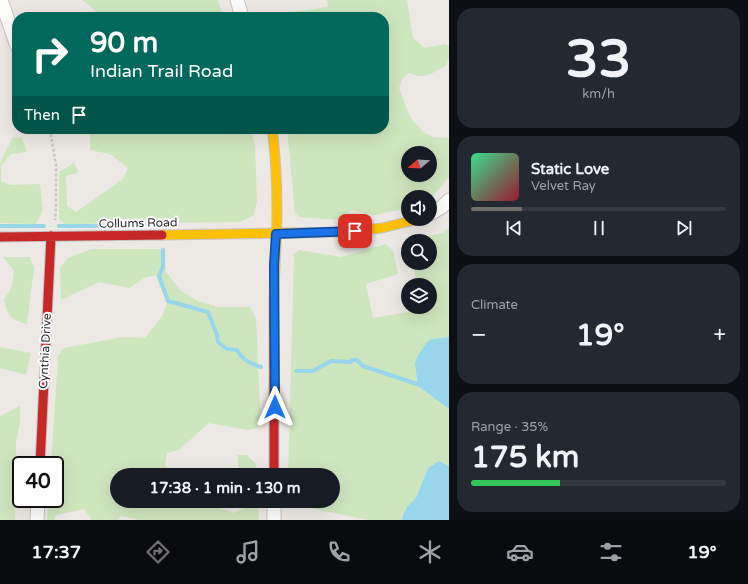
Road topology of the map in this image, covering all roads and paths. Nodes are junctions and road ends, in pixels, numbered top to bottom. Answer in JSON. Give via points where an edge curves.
{"nodes":[{"id":1,"x":1,"y":0,"type":"edge"},
{"id":2,"x":237,"y":0,"type":"edge"},
{"id":3,"x":241,"y":12,"type":"edge"},
{"id":4,"x":12,"y":32,"type":"edge"},
{"id":5,"x":51,"y":134,"type":"edge"},
{"id":6,"x":273,"y":134,"type":"edge"},
{"id":7,"x":449,"y":200,"type":"edge"},
{"id":8,"x":437,"y":210,"type":"edge"},
{"id":9,"x":401,"y":225,"type":"edge"},
{"id":10,"x":276,"y":234,"type":"junction"},
{"id":11,"x":51,"y":236,"type":"junction"},
{"id":12,"x":0,"y":237,"type":"edge"},
{"id":13,"x":40,"y":456,"type":"edge"},
{"id":14,"x":274,"y":468,"type":"edge"},
{"id":15,"x":38,"y":508,"type":"edge"},
{"id":16,"x":274,"y":508,"type":"edge"},
{"id":17,"x":37,"y":520,"type":"edge"},
{"id":18,"x":274,"y":520,"type":"edge"}],
"edges":[{"from":1,"to":4,"type":"street"},
{"from":2,"to":3,"type":"street"},
{"from":5,"to":11,"type":"path","via":[[56,166],[55,222]]},
{"from":6,"to":10,"type":"street","via":[[277,190]]},
{"from":7,"to":8,"type":"street"},
{"from":9,"to":10,"type":"street","name":"Collums Road","via":[[379,230]]},
{"from":10,"to":11,"type":"street","name":"Collums Road"},
{"from":10,"to":14,"type":"street"},
{"from":11,"to":12,"type":"street","name":"Collums Road"},
{"from":11,"to":13,"type":"street","name":"Cynthia Drive"},
{"from":15,"to":17,"type":"street"},
{"from":16,"to":18,"type":"street"}]}
